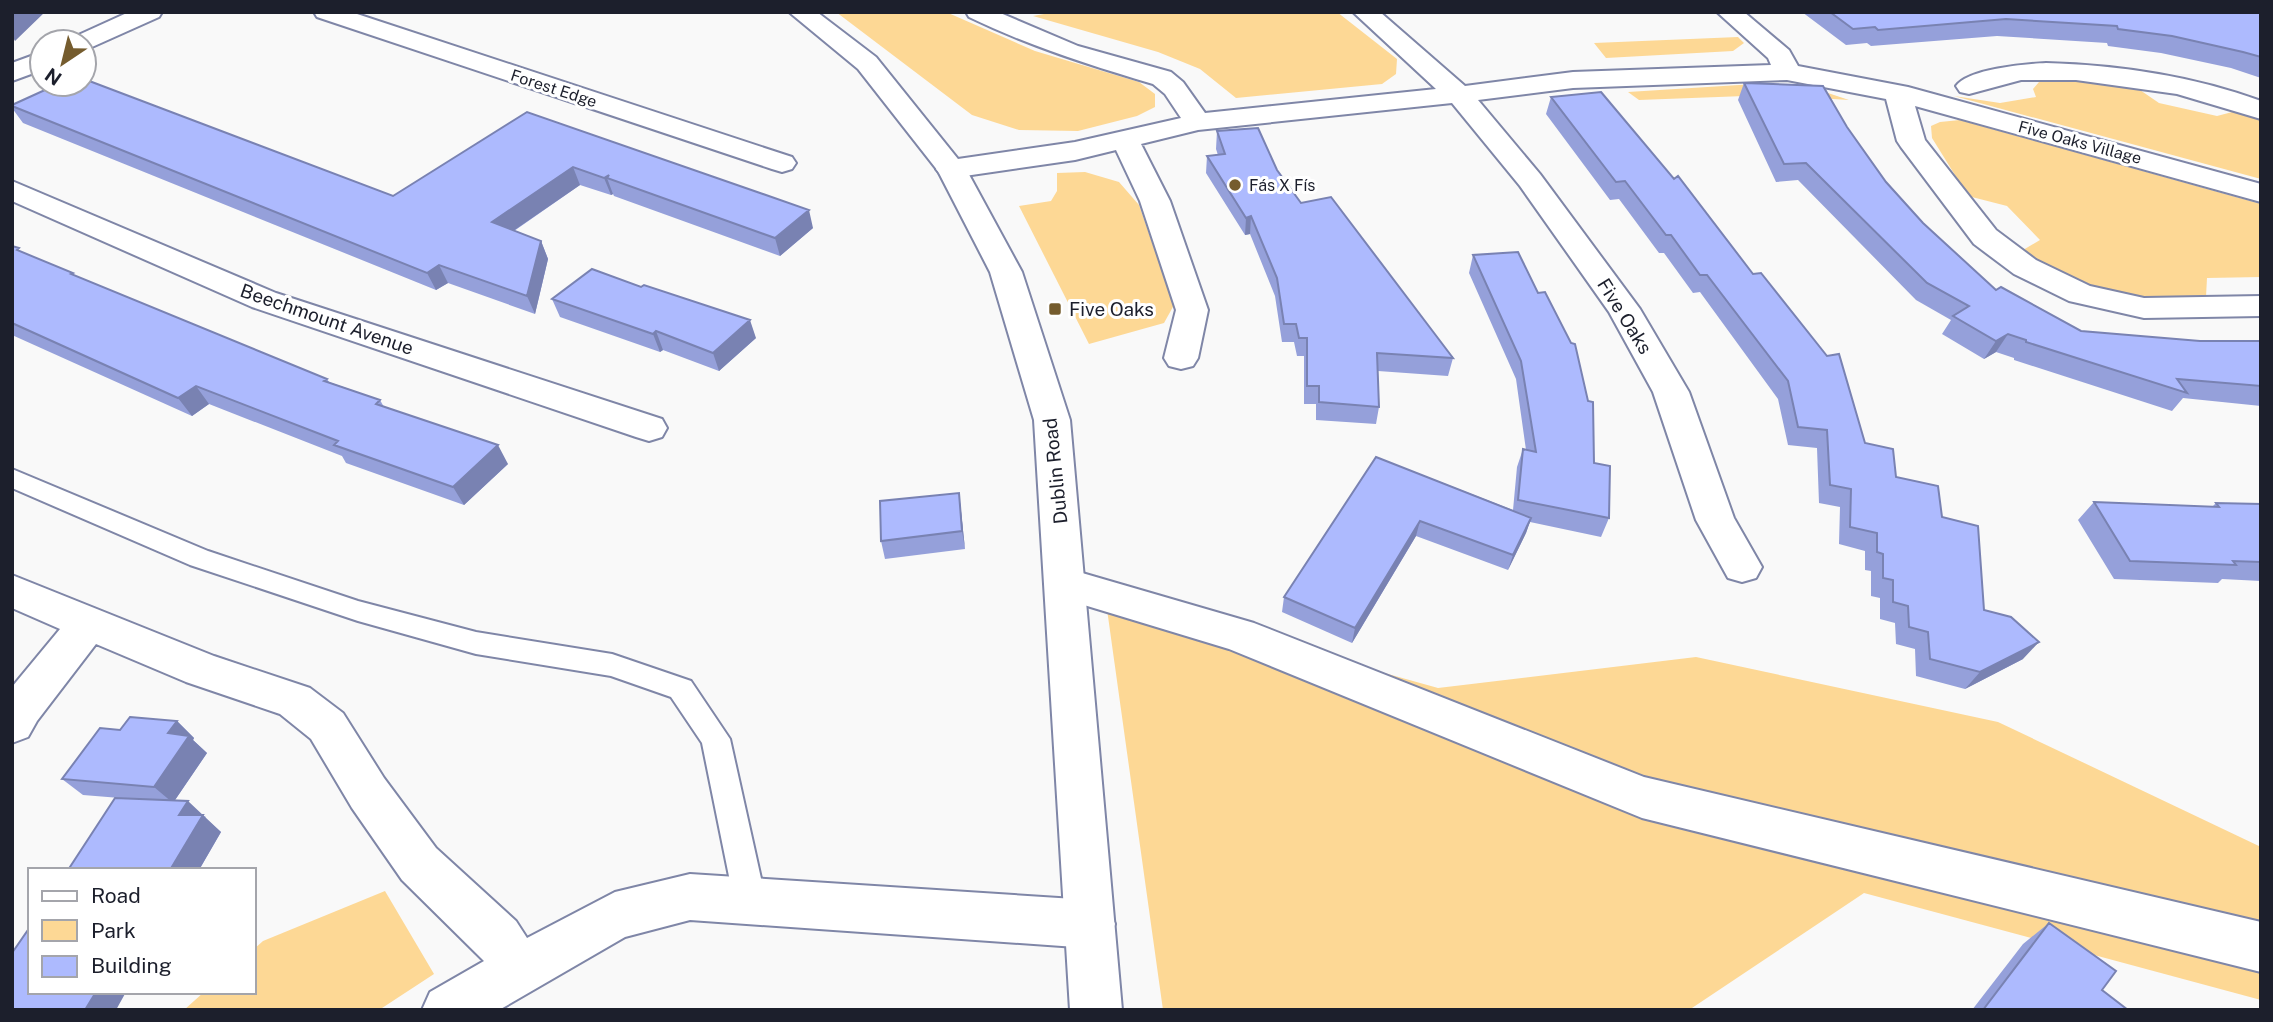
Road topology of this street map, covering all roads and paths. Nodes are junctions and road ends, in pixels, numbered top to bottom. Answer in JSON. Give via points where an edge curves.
{"nodes":[{"id":1,"x":150,"y":12,"type":"edge"},
{"id":2,"x":326,"y":12,"type":"edge"},
{"id":3,"x":801,"y":12,"type":"edge"},
{"id":4,"x":978,"y":12,"type":"edge"},
{"id":5,"x":1365,"y":12,"type":"edge"},
{"id":6,"x":1729,"y":12,"type":"edge"},
{"id":7,"x":98,"y":35,"type":"edge"},
{"id":8,"x":1783,"y":63,"type":"junction"},
{"id":9,"x":1969,"y":86,"type":"dead end"},
{"id":10,"x":1898,"y":93,"type":"junction"},
{"id":11,"x":1459,"y":94,"type":"junction"},
{"id":12,"x":2261,"y":111,"type":"edge"},
{"id":13,"x":1198,"y":122,"type":"junction"},
{"id":14,"x":1125,"y":140,"type":"junction"},
{"id":15,"x":782,"y":163,"type":"dead end"},
{"id":16,"x":951,"y":169,"type":"junction"},
{"id":17,"x":12,"y":190,"type":"edge"},
{"id":18,"x":2261,"y":192,"type":"edge"},
{"id":19,"x":2261,"y":306,"type":"edge"},
{"id":20,"x":1181,"y":358,"type":"dead end"},
{"id":21,"x":649,"y":428,"type":"dead end"},
{"id":22,"x":12,"y":478,"type":"edge"},
{"id":23,"x":1742,"y":567,"type":"dead end"},
{"id":24,"x":1065,"y":584,"type":"junction"},
{"id":25,"x":12,"y":591,"type":"edge"},
{"id":26,"x":88,"y":624,"type":"junction"},
{"id":27,"x":12,"y":724,"type":"edge"},
{"id":28,"x":750,"y":901,"type":"junction"},
{"id":29,"x":1090,"y":925,"type":"junction"},
{"id":30,"x":2261,"y":947,"type":"edge"},
{"id":31,"x":518,"y":968,"type":"junction"},
{"id":32,"x":448,"y":1010,"type":"edge"},
{"id":33,"x":1096,"y":1010,"type":"edge"}],
"edges":[{"from":1,"to":7,"type":"street"},
{"from":2,"to":15,"type":"street","name":"Forest Edge"},
{"from":3,"to":16,"type":"street","name":"Dublin Road","via":[[867,63]]},
{"from":4,"to":13,"type":"street","via":[[1069,51],[1162,78]]},
{"from":5,"to":11,"type":"street","name":"Five Oaks"},
{"from":6,"to":8,"type":"street","name":"Five Oaks Village"},
{"from":8,"to":10,"type":"street","name":"Five Oaks Village"},
{"from":8,"to":11,"type":"street"},
{"from":9,"to":12,"type":"street","via":[[2021,72],[2068,72],[2193,91]]},
{"from":10,"to":18,"type":"street","name":"Five Oaks Village"},
{"from":10,"to":19,"type":"street","via":[[1911,141],[1985,237],[2025,267],[2080,294],[2144,308]]},
{"from":11,"to":13,"type":"street"},
{"from":11,"to":23,"type":"street","name":"Five Oaks","via":[[1530,180],[1624,309],[1671,392],[1715,520]]},
{"from":13,"to":14,"type":"street"},
{"from":14,"to":16,"type":"street"},
{"from":14,"to":20,"type":"street","via":[[1155,201],[1192,310]]},
{"from":16,"to":24,"type":"street","name":"Dublin Road","via":[[1006,272],[1052,420]]},
{"from":17,"to":21,"type":"street","name":"Beechmount Avenue","via":[[264,300]]},
{"from":22,"to":28,"type":"lane","via":[[199,558],[358,611],[476,643],[612,665],[681,689],[716,739]]},
{"from":24,"to":29,"type":"street","name":"Dublin Road"},
{"from":24,"to":30,"type":"street","via":[[1240,635],[1642,797]]},
{"from":25,"to":26,"type":"street"},
{"from":26,"to":27,"type":"street"},
{"from":26,"to":31,"type":"street","via":[[295,701],[327,726],[419,864],[498,938]]},
{"from":28,"to":29,"type":"street"},
{"from":28,"to":31,"type":"street","via":[[690,897],[615,916]]},
{"from":29,"to":33,"type":"street","name":"Dublin Road"},
{"from":31,"to":32,"type":"street"}]}
